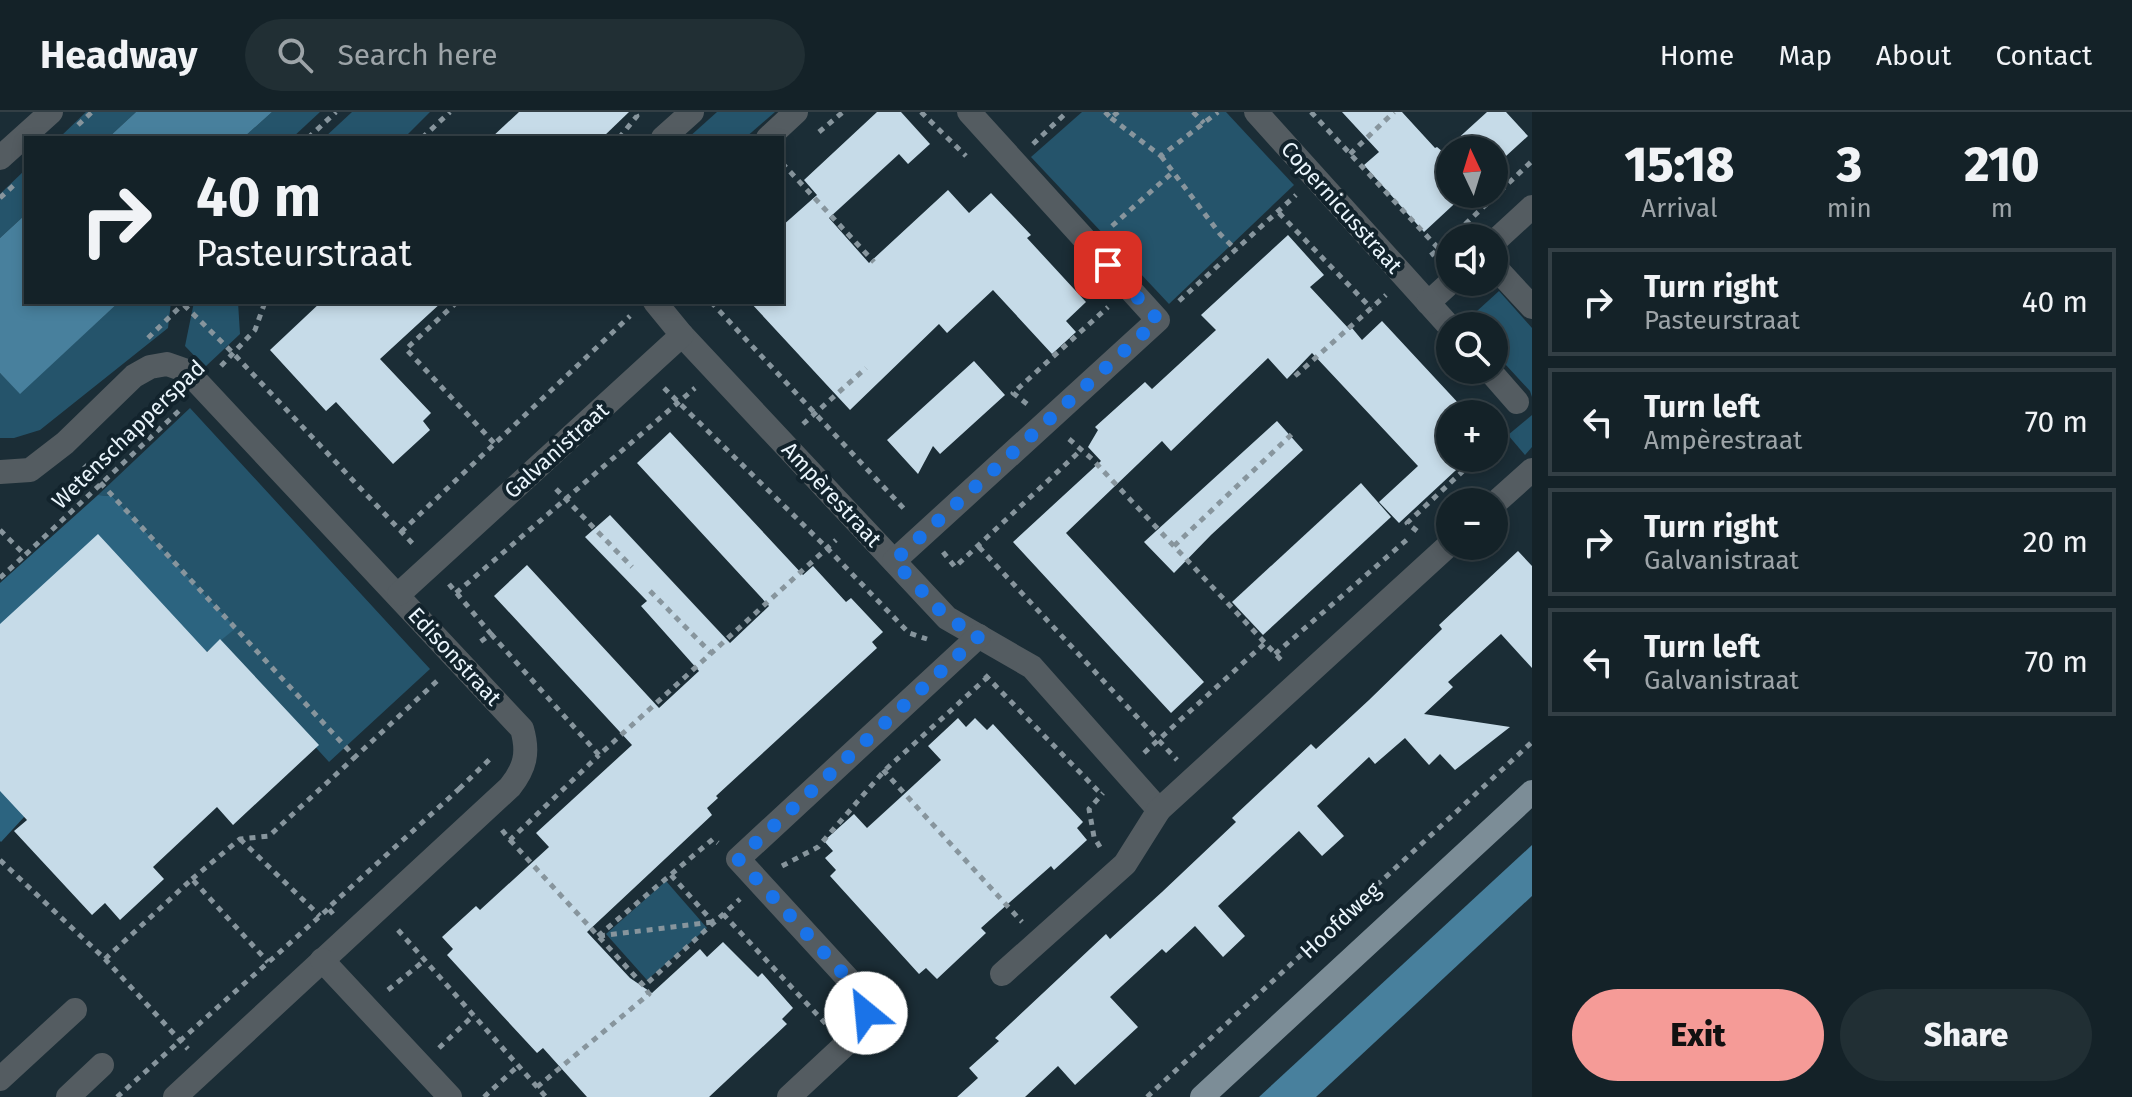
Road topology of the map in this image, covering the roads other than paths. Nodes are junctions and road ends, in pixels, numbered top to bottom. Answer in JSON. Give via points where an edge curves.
{"nodes":[{"id":1,"x":51,"y":112,"type":"edge"},
{"id":2,"x":692,"y":112,"type":"edge"},
{"id":3,"x":796,"y":112,"type":"edge"},
{"id":4,"x":969,"y":112,"type":"edge"},
{"id":5,"x":1256,"y":112,"type":"edge"},
{"id":6,"x":24,"y":136,"type":"edge"},
{"id":7,"x":24,"y":136,"type":"edge"},
{"id":8,"x":665,"y":136,"type":"edge"},
{"id":9,"x":770,"y":136,"type":"edge"},
{"id":10,"x":0,"y":158,"type":"edge"},
{"id":11,"x":1532,"y":207,"type":"edge"},
{"id":12,"x":1508,"y":229,"type":"edge"},
{"id":13,"x":1508,"y":281,"type":"edge"},
{"id":14,"x":1436,"y":296,"type":"edge"},
{"id":15,"x":1428,"y":303,"type":"junction"},
{"id":16,"x":1532,"y":307,"type":"edge"},
{"id":17,"x":644,"y":308,"type":"edge"},
{"id":18,"x":1436,"y":312,"type":"edge"},
{"id":19,"x":682,"y":335,"type":"junction"},
{"id":20,"x":1501,"y":384,"type":"edge"},
{"id":21,"x":1517,"y":402,"type":"dead end"},
{"id":22,"x":1532,"y":470,"type":"edge"},
{"id":23,"x":0,"y":472,"type":"edge"},
{"id":24,"x":1508,"y":491,"type":"edge"},
{"id":25,"x":1436,"y":557,"type":"edge"},
{"id":26,"x":894,"y":561,"type":"junction"},
{"id":27,"x":399,"y":594,"type":"junction"},
{"id":28,"x":979,"y":636,"type":"junction"},
{"id":29,"x":1532,"y":792,"type":"edge"},
{"id":30,"x":1159,"y":810,"type":"junction"},
{"id":31,"x":322,"y":960,"type":"junction"},
{"id":32,"x":1002,"y":974,"type":"dead end"},
{"id":33,"x":75,"y":1010,"type":"dead end"},
{"id":34,"x":102,"y":1065,"type":"dead end"},
{"id":35,"x":0,"y":1079,"type":"edge"},
{"id":36,"x":68,"y":1097,"type":"edge"},
{"id":37,"x":175,"y":1097,"type":"edge"},
{"id":38,"x":450,"y":1097,"type":"edge"},
{"id":39,"x":789,"y":1097,"type":"edge"},
{"id":40,"x":1202,"y":1097,"type":"edge"}],
"edges":[{"from":1,"to":7,"type":"street"},
{"from":2,"to":8,"type":"street"},
{"from":3,"to":9,"type":"street"},
{"from":4,"to":26,"type":"street","via":[[1158,320]]},
{"from":5,"to":15,"type":"street","name":"Copernicusstraat"},
{"from":6,"to":10,"type":"street"},
{"from":11,"to":12,"type":"street"},
{"from":13,"to":16,"type":"street"},
{"from":14,"to":15,"type":"street"},
{"from":15,"to":18,"type":"street"},
{"from":17,"to":19,"type":"street"},
{"from":19,"to":26,"type":"street","name":"Ampèrestraat"},
{"from":19,"to":27,"type":"street","name":"Galvanistraat"},
{"from":20,"to":21,"type":"street"},
{"from":22,"to":24,"type":"street"},
{"from":23,"to":27,"type":"street","name":"Edisonstraat","via":[[30,470],[134,376],[167,364],[187,371]]},
{"from":25,"to":30,"type":"street"},
{"from":26,"to":28,"type":"street","name":"Ampèrestraat","via":[[947,618]]},
{"from":27,"to":31,"type":"street","name":"Edisonstraat","via":[[522,729],[526,759],[510,787]]},
{"from":28,"to":30,"type":"street","name":"Ampèrestraat","via":[[1032,667]]},
{"from":28,"to":39,"type":"street","via":[[738,859],[862,994],[866,1013],[861,1030]]},
{"from":29,"to":40,"type":"main road","name":"Hoofdweg"},
{"from":30,"to":32,"type":"street","via":[[1125,864]]},
{"from":31,"to":37,"type":"street","name":"Edisonstraat"},
{"from":31,"to":38,"type":"street"},
{"from":33,"to":35,"type":"street"},
{"from":34,"to":36,"type":"street"}]}
